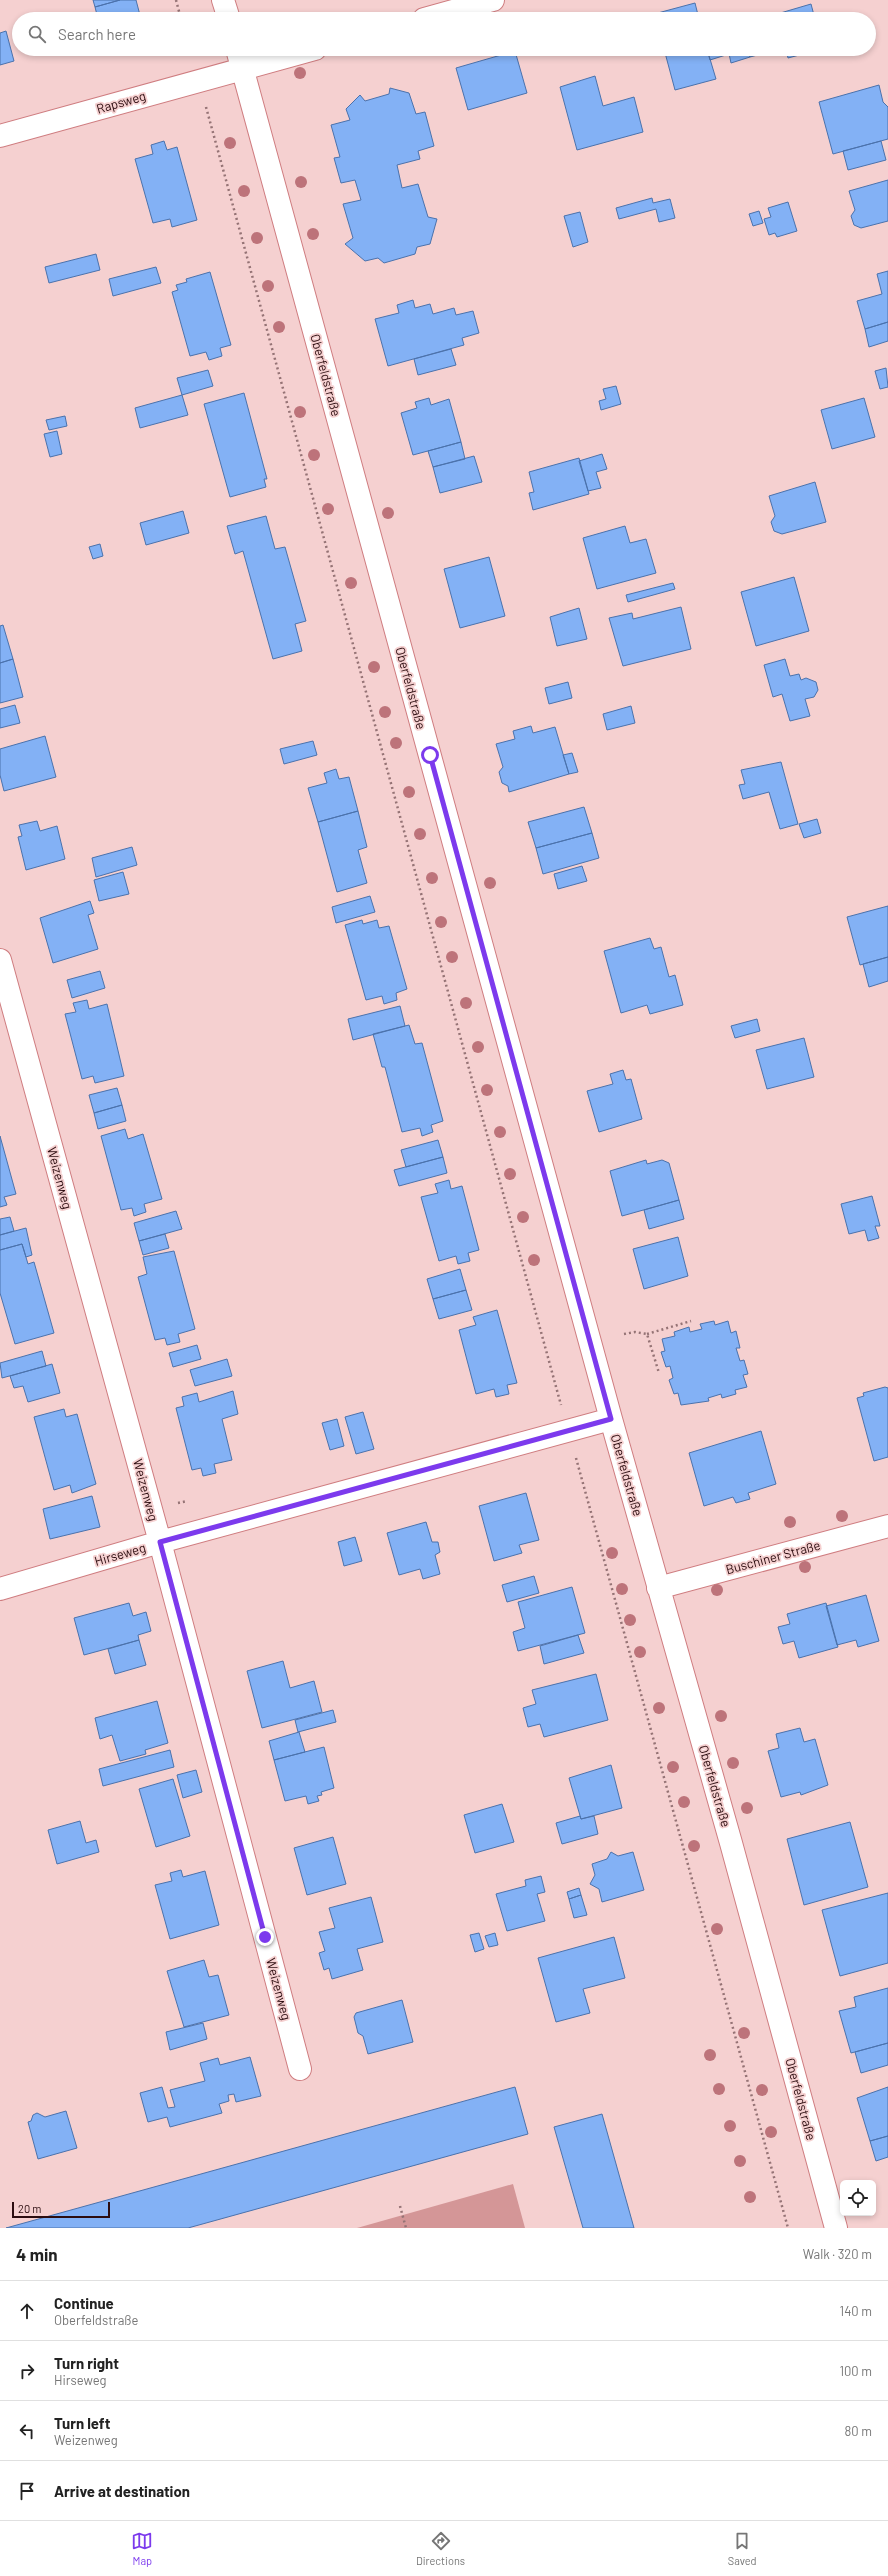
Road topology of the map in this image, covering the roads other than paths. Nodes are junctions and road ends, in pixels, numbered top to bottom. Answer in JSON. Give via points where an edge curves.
{"nodes":[{"id":1,"x":224,"y":0,"type":"edge"},
{"id":2,"x":493,"y":0,"type":"edge"},
{"id":3,"x":227,"y":12,"type":"edge"},
{"id":4,"x":449,"y":12,"type":"edge"},
{"id":5,"x":262,"y":56,"type":"edge"},
{"id":6,"x":239,"y":59,"type":"edge"},
{"id":7,"x":0,"y":136,"type":"edge"},
{"id":8,"x":0,"y":960,"type":"edge"},
{"id":9,"x":611,"y":1419,"type":"junction"},
{"id":10,"x":888,"y":1526,"type":"edge"},
{"id":11,"x":160,"y":1542,"type":"junction"},
{"id":12,"x":658,"y":1588,"type":"junction"},
{"id":13,"x":0,"y":1589,"type":"edge"},
{"id":14,"x":300,"y":2069,"type":"dead end"},
{"id":15,"x":836,"y":2228,"type":"edge"}],
"edges":[{"from":1,"to":3,"type":"street"},
{"from":2,"to":4,"type":"street"},
{"from":5,"to":6,"type":"street","name":"Rapsweg"},
{"from":6,"to":7,"type":"street","name":"Rapsweg","via":[[198,81]]},
{"from":6,"to":9,"type":"street","name":"Oberfeldstraße"},
{"from":8,"to":11,"type":"street","name":"Weizenweg"},
{"from":9,"to":11,"type":"street","name":"Hirseweg"},
{"from":9,"to":12,"type":"street","name":"Oberfeldstraße"},
{"from":10,"to":12,"type":"street","name":"Buschiner Straße"},
{"from":11,"to":13,"type":"street","name":"Hirseweg"},
{"from":11,"to":14,"type":"street","name":"Weizenweg"},
{"from":12,"to":15,"type":"street","name":"Oberfeldstraße","via":[[730,1837]]}]}
